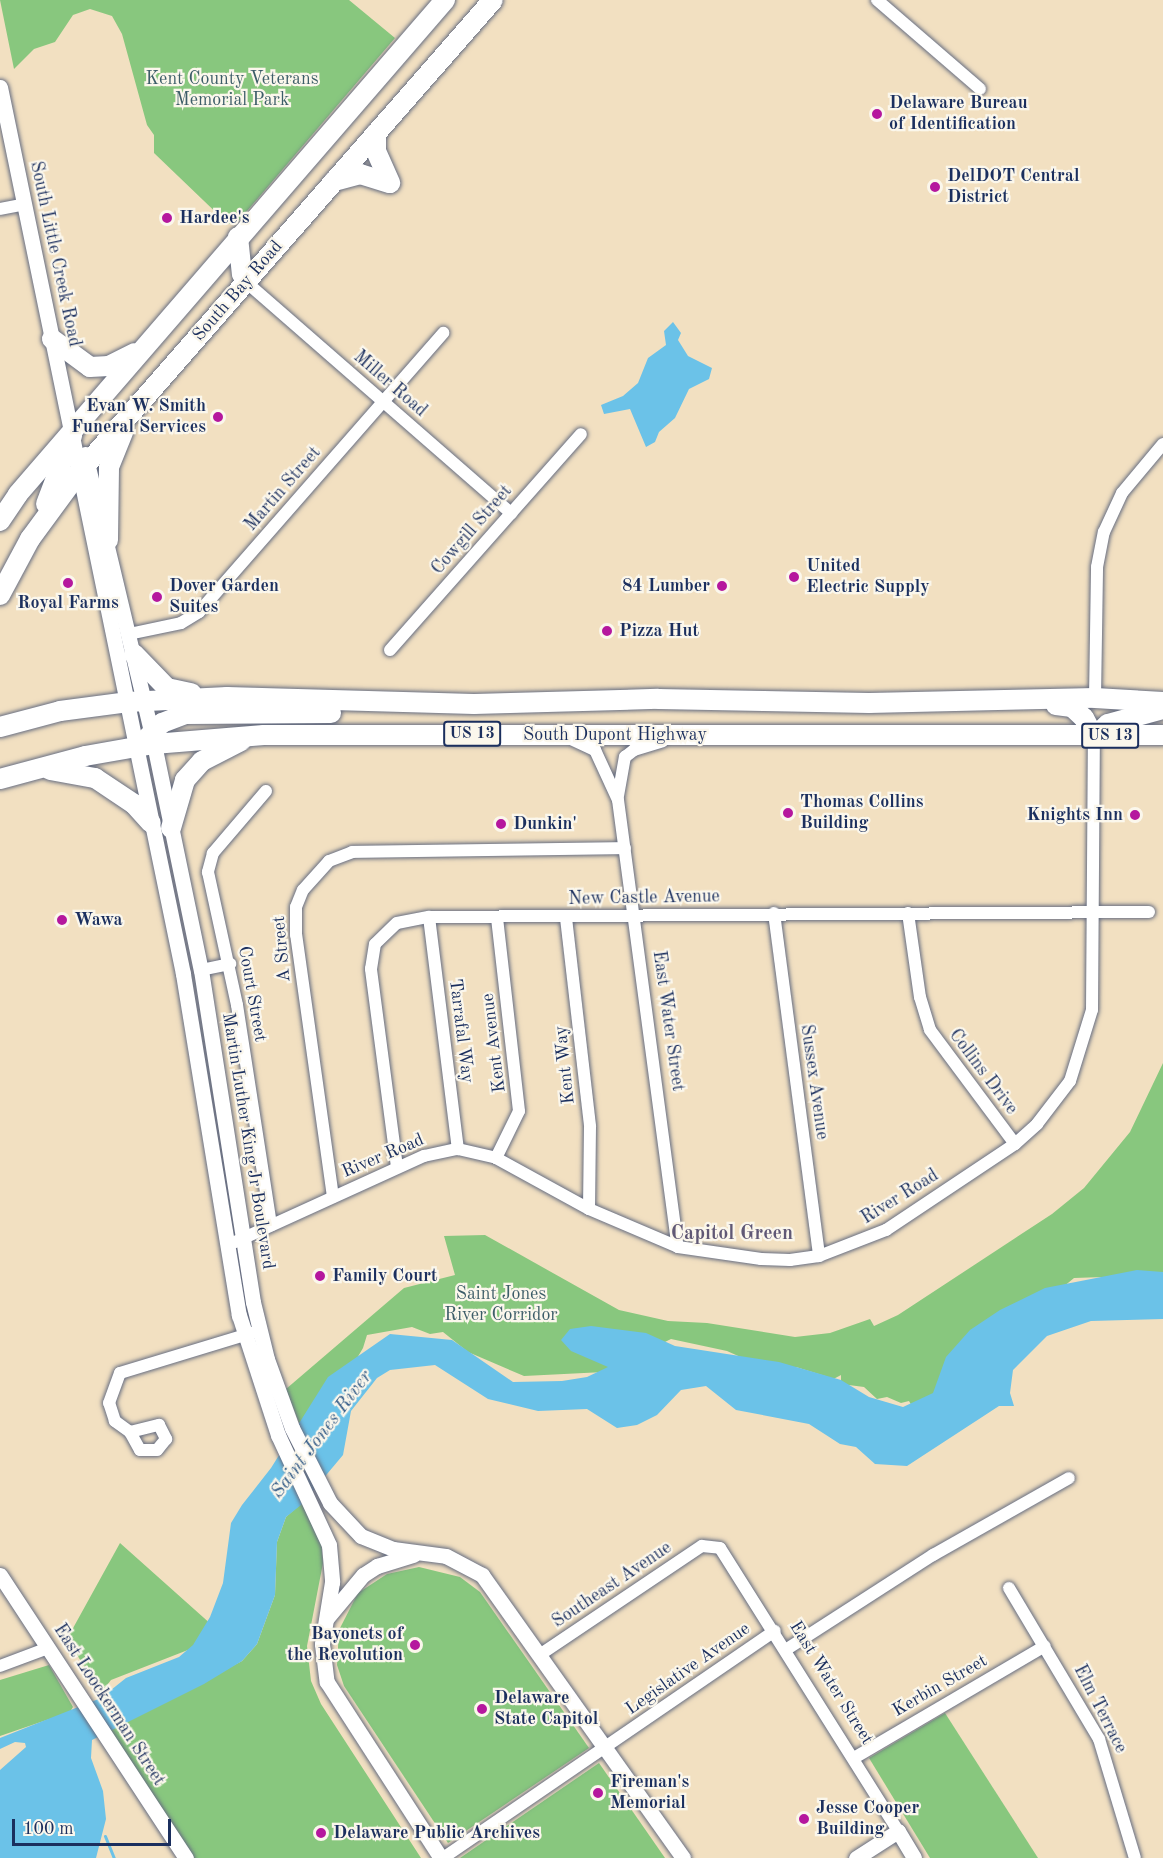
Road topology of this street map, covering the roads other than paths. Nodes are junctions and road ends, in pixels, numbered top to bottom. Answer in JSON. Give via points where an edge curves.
{"nodes":[{"id":1,"x":445,"y":0,"type":"edge"},
{"id":2,"x":493,"y":0,"type":"edge"},
{"id":3,"x":877,"y":0,"type":"edge"},
{"id":4,"x":0,"y":87,"type":"edge"},
{"id":5,"x":980,"y":89,"type":"dead end"},
{"id":6,"x":376,"y":133,"type":"junction"},
{"id":7,"x":334,"y":181,"type":"junction"},
{"id":8,"x":25,"y":204,"type":"junction"},
{"id":9,"x":0,"y":208,"type":"edge"},
{"id":10,"x":238,"y":237,"type":"junction"},
{"id":11,"x":246,"y":282,"type":"junction"},
{"id":12,"x":442,"y":333,"type":"dead end"},
{"id":13,"x":52,"y":339,"type":"junction"},
{"id":14,"x":142,"y":349,"type":"junction"},
{"id":15,"x":383,"y":402,"type":"junction"},
{"id":16,"x":132,"y":414,"type":"junction"},
{"id":17,"x":73,"y":429,"type":"junction"},
{"id":18,"x":581,"y":434,"type":"dead end"},
{"id":19,"x":1163,"y":444,"type":"edge"},
{"id":20,"x":83,"y":468,"type":"junction"},
{"id":21,"x":511,"y":513,"type":"junction"},
{"id":22,"x":0,"y":521,"type":"edge"},
{"id":23,"x":30,"y":539,"type":"junction"},
{"id":24,"x":108,"y":540,"type":"junction"},
{"id":25,"x":0,"y":595,"type":"edge"},
{"id":26,"x":129,"y":634,"type":"junction"},
{"id":27,"x":390,"y":650,"type":"dead end"},
{"id":28,"x":134,"y":654,"type":"junction"},
{"id":29,"x":248,"y":698,"type":"junction"},
{"id":30,"x":1095,"y":698,"type":"junction"},
{"id":31,"x":136,"y":701,"type":"junction"},
{"id":32,"x":1035,"y":702,"type":"junction"},
{"id":33,"x":1163,"y":702,"type":"edge"},
{"id":34,"x":474,"y":704,"type":"junction"},
{"id":35,"x":1163,"y":710,"type":"edge"},
{"id":36,"x":1084,"y":718,"type":"junction"},
{"id":37,"x":0,"y":727,"type":"edge"},
{"id":38,"x":1108,"y":732,"type":"junction"},
{"id":39,"x":264,"y":735,"type":"junction"},
{"id":40,"x":563,"y":735,"type":"junction"},
{"id":41,"x":681,"y":735,"type":"junction"},
{"id":42,"x":1163,"y":735,"type":"edge"},
{"id":43,"x":1058,"y":737,"type":"junction"},
{"id":44,"x":148,"y":741,"type":"junction"},
{"id":45,"x":9,"y":776,"type":"edge"},
{"id":46,"x":266,"y":791,"type":"dead end"},
{"id":47,"x":618,"y":800,"type":"junction"},
{"id":48,"x":151,"y":823,"type":"junction"},
{"id":49,"x":171,"y":828,"type":"junction"},
{"id":50,"x":625,"y":848,"type":"junction"},
{"id":51,"x":1149,"y":912,"type":"dead end"},
{"id":52,"x":774,"y":913,"type":"junction"},
{"id":53,"x":908,"y":913,"type":"junction"},
{"id":54,"x":1094,"y":914,"type":"junction"},
{"id":55,"x":634,"y":915,"type":"junction"},
{"id":56,"x":429,"y":917,"type":"junction"},
{"id":57,"x":497,"y":918,"type":"junction"},
{"id":58,"x":566,"y":918,"type":"junction"},
{"id":59,"x":230,"y":964,"type":"junction"},
{"id":60,"x":201,"y":970,"type":"junction"},
{"id":61,"x":1015,"y":1144,"type":"junction"},
{"id":62,"x":458,"y":1149,"type":"junction"},
{"id":63,"x":496,"y":1158,"type":"junction"},
{"id":64,"x":398,"y":1167,"type":"junction"},
{"id":65,"x":333,"y":1197,"type":"junction"},
{"id":66,"x":589,"y":1209,"type":"junction"},
{"id":67,"x":271,"y":1225,"type":"junction"},
{"id":68,"x":242,"y":1239,"type":"junction"},
{"id":69,"x":226,"y":1245,"type":"junction"},
{"id":70,"x":678,"y":1247,"type":"junction"},
{"id":71,"x":819,"y":1256,"type":"junction"},
{"id":72,"x":259,"y":1330,"type":"junction"},
{"id":73,"x":243,"y":1335,"type":"junction"},
{"id":74,"x":285,"y":1431,"type":"junction"},
{"id":75,"x":130,"y":1432,"type":"dead end"},
{"id":76,"x":1069,"y":1478,"type":"dead end"},
{"id":77,"x":702,"y":1546,"type":"joint"},
{"id":78,"x":419,"y":1554,"type":"junction"},
{"id":79,"x":0,"y":1575,"type":"edge"},
{"id":80,"x":1009,"y":1588,"type":"dead end"},
{"id":81,"x":327,"y":1619,"type":"junction"},
{"id":82,"x":775,"y":1631,"type":"junction"},
{"id":83,"x":1045,"y":1646,"type":"junction"},
{"id":84,"x":48,"y":1648,"type":"junction"},
{"id":85,"x":787,"y":1649,"type":"junction"},
{"id":86,"x":541,"y":1654,"type":"junction"},
{"id":87,"x":0,"y":1666,"type":"edge"},
{"id":88,"x":606,"y":1747,"type":"junction"},
{"id":89,"x":854,"y":1758,"type":"junction"},
{"id":90,"x":898,"y":1831,"type":"junction"},
{"id":91,"x":186,"y":1858,"type":"edge"},
{"id":92,"x":442,"y":1858,"type":"edge"},
{"id":93,"x":683,"y":1858,"type":"edge"},
{"id":94,"x":856,"y":1858,"type":"edge"},
{"id":95,"x":914,"y":1858,"type":"edge"},
{"id":96,"x":1135,"y":1858,"type":"edge"}],
"edges":[{"from":1,"to":10,"type":"highway","name":"South Bay Road"},
{"from":2,"to":6,"type":"highway","name":"South Bay Road"},
{"from":3,"to":5,"type":"street"},
{"from":4,"to":8,"type":"street","name":"South Little Creek Road"},
{"from":6,"to":7,"type":"highway","name":"South Bay Road"},
{"from":6,"to":7,"type":"highway","via":[[376,151],[390,183],[360,174]]},
{"from":7,"to":11,"type":"highway","name":"South Bay Road"},
{"from":8,"to":9,"type":"street"},
{"from":8,"to":13,"type":"street","name":"South Little Creek Road"},
{"from":10,"to":11,"type":"highway"},
{"from":10,"to":14,"type":"highway","name":"South Bay Road"},
{"from":11,"to":15,"type":"street","name":"Miller Road"},
{"from":11,"to":16,"type":"highway","name":"South Bay Road"},
{"from":12,"to":15,"type":"street","name":"Martin Street"},
{"from":13,"to":14,"type":"highway","via":[[90,367],[109,366]]},
{"from":13,"to":17,"type":"street","name":"South Little Creek Road"},
{"from":14,"to":17,"type":"highway","name":"South Bay Road"},
{"from":15,"to":21,"type":"street","name":"Miller Road"},
{"from":15,"to":26,"type":"street","name":"Martin Street","via":[[199,612],[181,623]]},
{"from":16,"to":20,"type":"highway","name":"South Bay Road"},
{"from":16,"to":24,"type":"highway","via":[[110,466],[106,499]]},
{"from":17,"to":20,"type":"street","name":"South Little Creek Road"},
{"from":17,"to":22,"type":"highway","name":"South Bay Road"},
{"from":17,"to":23,"type":"highway","via":[[62,468]]},
{"from":18,"to":21,"type":"street","name":"Cowgill Street"},
{"from":19,"to":30,"type":"street","via":[[1122,494],[1104,532],[1097,567]]},
{"from":20,"to":23,"type":"highway","name":"South Bay Road"},
{"from":20,"to":24,"type":"street","name":"South Little Creek Road"},
{"from":20,"to":31,"type":"street","name":"South Little Creek Road"},
{"from":21,"to":27,"type":"street","name":"Cowgill Street"},
{"from":23,"to":25,"type":"highway","name":"South Bay Road"},
{"from":24,"to":26,"type":"street","name":"South Little Creek Road"},
{"from":26,"to":28,"type":"street","name":"South Little Creek Road"},
{"from":28,"to":29,"type":"highway","via":[[167,688]]},
{"from":28,"to":31,"type":"street","name":"South Little Creek Road"},
{"from":29,"to":31,"type":"highway","name":"South Dupont Highway","number":"US 13"},
{"from":29,"to":34,"type":"highway","name":"South Dupont Highway","number":"US 13"},
{"from":30,"to":32,"type":"highway","name":"South Dupont Highway","number":"US 13"},
{"from":30,"to":33,"type":"highway","name":"South Dupont Highway","number":"US 13"},
{"from":30,"to":36,"type":"highway"},
{"from":30,"to":38,"type":"highway"},
{"from":31,"to":37,"type":"highway","name":"South Dupont Highway","number":"US 13","via":[[60,711]]},
{"from":31,"to":44,"type":"street"},
{"from":32,"to":34,"type":"highway","name":"South Dupont Highway","number":"US 13","via":[[658,699]]},
{"from":32,"to":36,"type":"highway","via":[[1072,707]]},
{"from":34,"to":44,"type":"highway","via":[[363,713],[186,714],[172,717]]},
{"from":35,"to":38,"type":"highway"},
{"from":36,"to":38,"type":"highway"},
{"from":36,"to":43,"type":"highway"},
{"from":38,"to":42,"type":"highway","name":"South Dupont Highway","number":"US 13"},
{"from":38,"to":43,"type":"highway","name":"South Dupont Highway","number":"US 13"},
{"from":38,"to":54,"type":"street","name":"River Road"},
{"from":39,"to":40,"type":"highway","name":"South Dupont Highway","number":"US 13"},
{"from":39,"to":44,"type":"highway","name":"South Dupont Highway","number":"US 13"},
{"from":39,"to":49,"type":"highway","via":[[236,742],[193,769],[179,792]]},
{"from":40,"to":41,"type":"highway","name":"South Dupont Highway","number":"US 13"},
{"from":40,"to":47,"type":"street","name":"East Water Street","via":[[595,750]]},
{"from":41,"to":43,"type":"highway","name":"South Dupont Highway","number":"US 13"},
{"from":41,"to":47,"type":"street","name":"East Water Street","via":[[634,750],[625,757]]},
{"from":44,"to":45,"type":"highway","name":"South Dupont Highway","number":"US 13"},
{"from":44,"to":48,"type":"street","name":"Martin Luther King Jr Boulevard"},
{"from":44,"to":49,"type":"street","name":"Martin Luther King Jr Boulevard"},
{"from":45,"to":48,"type":"highway","via":[[54,770],[95,777],[127,798]]},
{"from":46,"to":59,"type":"street","name":"Court Street","via":[[209,862]]},
{"from":47,"to":50,"type":"street","name":"East Water Street"},
{"from":48,"to":69,"type":"street","name":"Martin Luther King Jr Boulevard","via":[[207,1104]]},
{"from":49,"to":60,"type":"street","name":"Martin Luther King Jr Boulevard"},
{"from":50,"to":55,"type":"street","name":"East Water Street"},
{"from":50,"to":65,"type":"street","name":"A Street","via":[[352,852],[329,861],[303,890],[296,907],[296,935]]},
{"from":51,"to":54,"type":"street","name":"New Castle Avenue"},
{"from":52,"to":53,"type":"street","name":"New Castle Avenue"},
{"from":52,"to":55,"type":"street","name":"New Castle Avenue"},
{"from":52,"to":71,"type":"street","name":"Sussex Avenue"},
{"from":53,"to":54,"type":"street","name":"New Castle Avenue"},
{"from":53,"to":61,"type":"street","name":"Collins Drive","via":[[920,997],[930,1030]]},
{"from":54,"to":61,"type":"street","name":"River Road","via":[[1092,1010],[1085,1042],[1059,1097]]},
{"from":55,"to":58,"type":"street","name":"New Castle Avenue"},
{"from":55,"to":70,"type":"street","name":"East Water Street"},
{"from":56,"to":57,"type":"street","name":"New Castle Avenue"},
{"from":56,"to":62,"type":"street","name":"Tarrafal Way"},
{"from":56,"to":64,"type":"street","name":"New Castle Avenue","via":[[408,919],[388,928],[372,956]]},
{"from":57,"to":58,"type":"street","name":"New Castle Avenue"},
{"from":57,"to":63,"type":"street","name":"Kent Avenue","via":[[519,1111]]},
{"from":58,"to":66,"type":"street","name":"Kent Way","via":[[590,1126]]},
{"from":59,"to":60,"type":"street"},
{"from":59,"to":67,"type":"street","name":"Court Street"},
{"from":60,"to":68,"type":"street","name":"Martin Luther King Jr Boulevard"},
{"from":61,"to":71,"type":"street","name":"River Road","via":[[886,1230]]},
{"from":62,"to":63,"type":"street","name":"River Road"},
{"from":62,"to":64,"type":"street","name":"River Road","via":[[424,1156]]},
{"from":63,"to":66,"type":"street","name":"River Road"},
{"from":64,"to":65,"type":"street","name":"River Road"},
{"from":65,"to":67,"type":"street","name":"River Road"},
{"from":66,"to":70,"type":"street","name":"River Road"},
{"from":67,"to":68,"type":"street","name":"River Road"},
{"from":68,"to":69,"type":"street","name":"River Road"},
{"from":68,"to":72,"type":"street","name":"Martin Luther King Jr Boulevard"},
{"from":69,"to":73,"type":"street","name":"Martin Luther King Jr Boulevard"},
{"from":70,"to":71,"type":"street","name":"River Road","via":[[761,1259]]},
{"from":72,"to":73,"type":"street"},
{"from":72,"to":74,"type":"street","name":"Martin Luther King Jr Boulevard"},
{"from":73,"to":74,"type":"street","name":"Martin Luther King Jr Boulevard"},
{"from":73,"to":75,"type":"street","via":[[120,1373],[108,1403],[115,1421]]},
{"from":74,"to":78,"type":"street","name":"Martin Luther King Jr Boulevard","via":[[350,1526],[372,1543]]},
{"from":74,"to":81,"type":"street","name":"Martin Luther King Jr Boulevard","via":[[324,1529],[332,1562]]},
{"from":76,"to":85,"type":"street","via":[[933,1555]]},
{"from":77,"to":82,"type":"street","name":"East Water Street","via":[[712,1545],[727,1553]]},
{"from":77,"to":86,"type":"street","name":"Southeast Avenue"},
{"from":78,"to":81,"type":"street","via":[[377,1566],[363,1575]]},
{"from":78,"to":86,"type":"street","name":"Martin Luther King Jr Boulevard","via":[[446,1556],[482,1575]]},
{"from":79,"to":84,"type":"street","name":"East Loockerman Street"},
{"from":80,"to":83,"type":"street","name":"Elm Terrace"},
{"from":81,"to":92,"type":"street","name":"Martin Luther King Jr Boulevard","via":[[322,1644],[327,1682]]},
{"from":82,"to":85,"type":"street","name":"East Water Street"},
{"from":82,"to":88,"type":"street","name":"Legislative Avenue"},
{"from":83,"to":89,"type":"street","name":"Kerbin Street"},
{"from":83,"to":96,"type":"street","name":"Elm Terrace","via":[[1099,1738]]},
{"from":84,"to":87,"type":"street"},
{"from":84,"to":91,"type":"street","name":"East Loockerman Street"},
{"from":85,"to":89,"type":"street","name":"East Water Street"},
{"from":86,"to":88,"type":"street","name":"Martin Luther King Jr Boulevard"},
{"from":88,"to":92,"type":"street","name":"Legislative Avenue"},
{"from":88,"to":93,"type":"street","name":"Martin Luther King Jr Boulevard"},
{"from":89,"to":90,"type":"street","name":"East Water Street"},
{"from":90,"to":94,"type":"street"},
{"from":90,"to":95,"type":"street","name":"East Water Street"}]}
